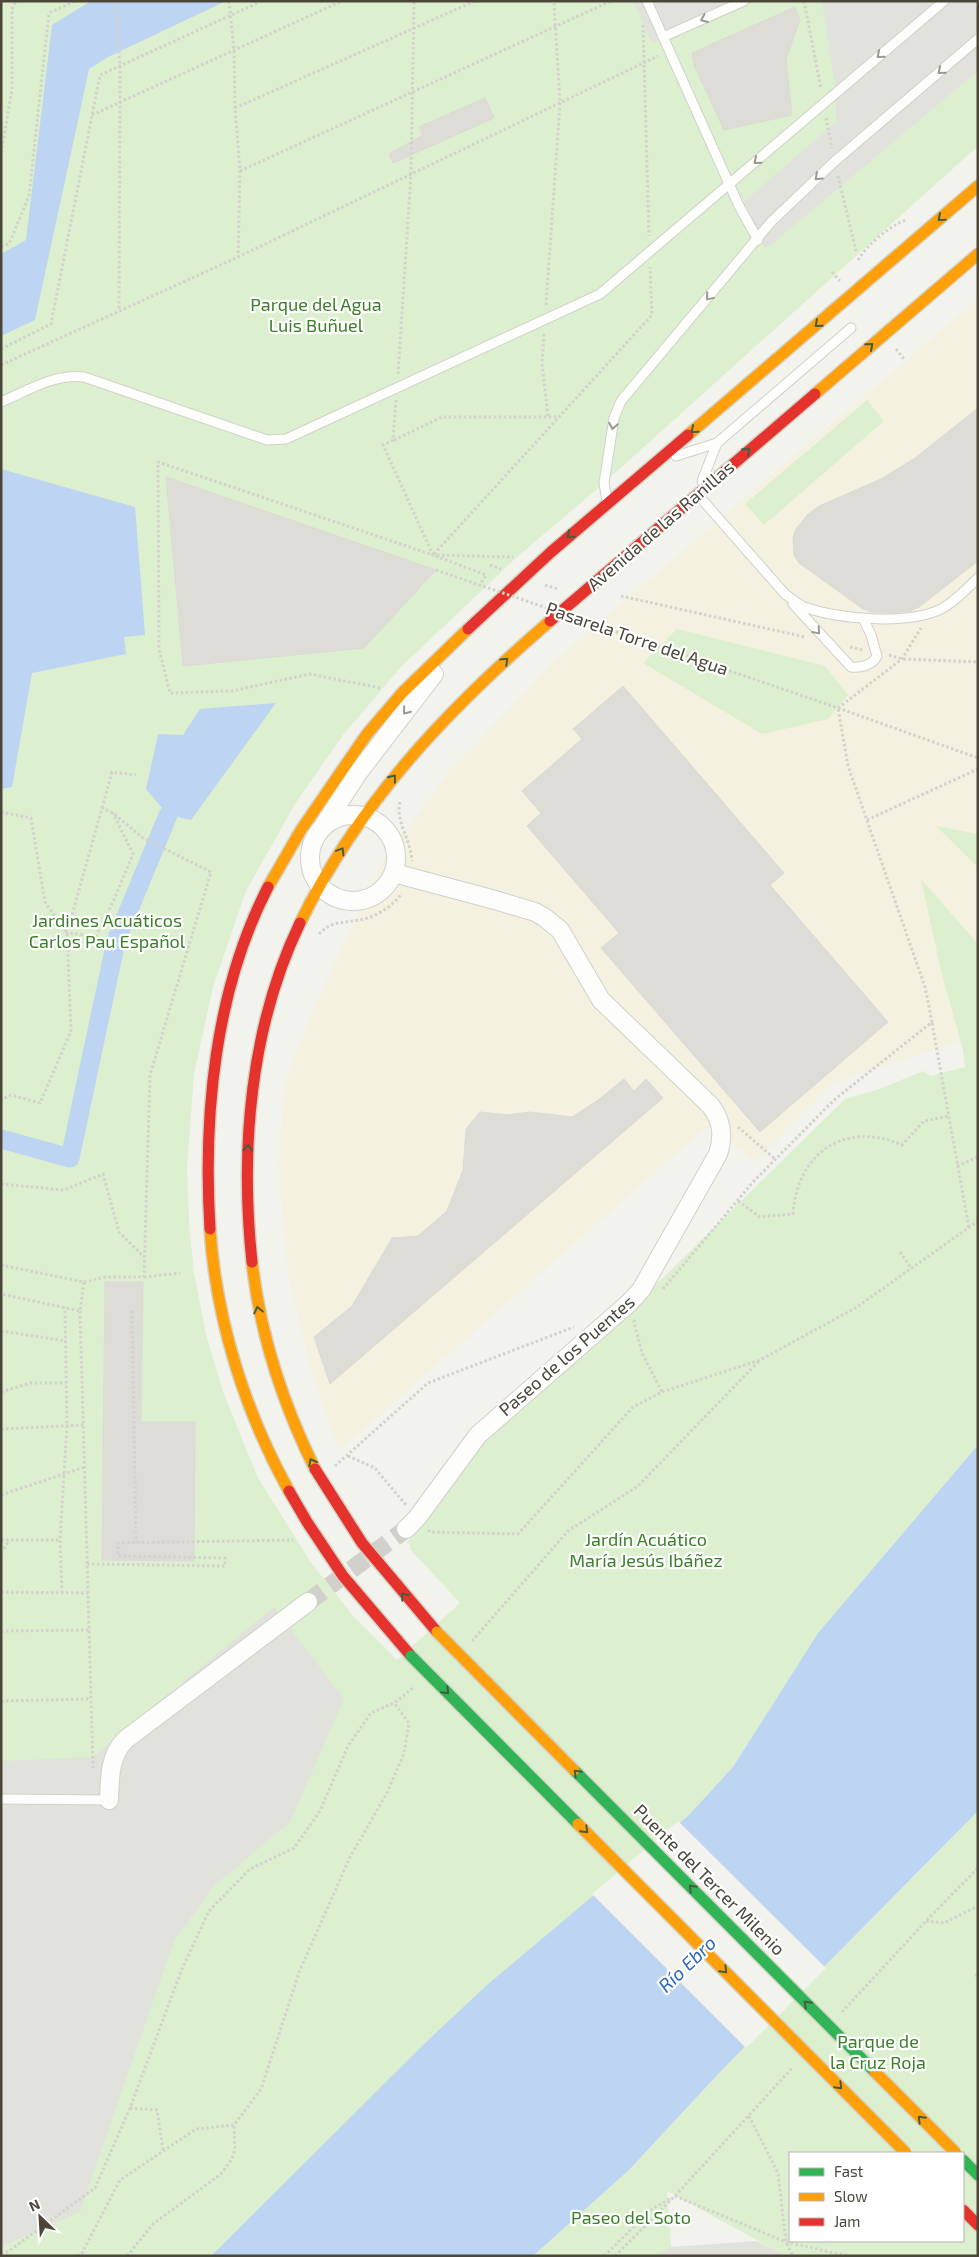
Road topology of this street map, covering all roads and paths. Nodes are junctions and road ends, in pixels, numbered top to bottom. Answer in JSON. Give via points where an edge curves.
{"nodes":[{"id":1,"x":16,"y":1,"type":"edge"},
{"id":2,"x":75,"y":1,"type":"edge"},
{"id":3,"x":116,"y":1,"type":"edge"},
{"id":4,"x":229,"y":1,"type":"edge"},
{"id":5,"x":262,"y":1,"type":"edge"},
{"id":6,"x":342,"y":1,"type":"edge"},
{"id":7,"x":414,"y":1,"type":"edge"},
{"id":8,"x":475,"y":1,"type":"edge"},
{"id":9,"x":554,"y":1,"type":"edge"},
{"id":10,"x":611,"y":1,"type":"edge"},
{"id":11,"x":647,"y":1,"type":"edge"},
{"id":12,"x":744,"y":1,"type":"edge"},
{"id":13,"x":804,"y":1,"type":"edge"},
{"id":14,"x":944,"y":1,"type":"edge"},
{"id":15,"x":230,"y":15,"type":"junction"},
{"id":16,"x":555,"y":26,"type":"junction"},
{"id":17,"x":414,"y":29,"type":"junction"},
{"id":18,"x":663,"y":37,"type":"junction"},
{"id":19,"x":978,"y":39,"type":"edge"},
{"id":20,"x":234,"y":51,"type":"junction"},
{"id":21,"x":658,"y":56,"type":"dead end"},
{"id":22,"x":120,"y":67,"type":"junction"},
{"id":23,"x":413,"y":91,"type":"junction"},
{"id":24,"x":120,"y":103,"type":"junction"},
{"id":25,"x":560,"y":103,"type":"junction"},
{"id":26,"x":823,"y":103,"type":"junction"},
{"id":27,"x":235,"y":108,"type":"junction"},
{"id":28,"x":92,"y":116,"type":"junction"},
{"id":29,"x":1,"y":153,"type":"edge"},
{"id":30,"x":834,"y":162,"type":"junction"},
{"id":31,"x":240,"y":171,"type":"junction"},
{"id":32,"x":412,"y":175,"type":"junction"},
{"id":33,"x":730,"y":184,"type":"junction"},
{"id":34,"x":978,"y":186,"type":"edge"},
{"id":35,"x":758,"y":240,"type":"junction"},
{"id":36,"x":1,"y":246,"type":"edge"},
{"id":37,"x":856,"y":251,"type":"dead end"},
{"id":38,"x":978,"y":254,"type":"edge"},
{"id":39,"x":238,"y":257,"type":"junction"},
{"id":40,"x":832,"y":272,"type":"dead end"},
{"id":41,"x":851,"y":295,"type":"junction"},
{"id":42,"x":119,"y":310,"type":"junction"},
{"id":43,"x":545,"y":319,"type":"junction"},
{"id":44,"x":894,"y":326,"type":"junction"},
{"id":45,"x":851,"y":328,"type":"dead end"},
{"id":46,"x":884,"y":334,"type":"junction"},
{"id":47,"x":1,"y":349,"type":"edge"},
{"id":48,"x":896,"y":350,"type":"junction"},
{"id":49,"x":904,"y":359,"type":"dead end"},
{"id":50,"x":1,"y":365,"type":"edge"},
{"id":51,"x":396,"y":389,"type":"junction"},
{"id":52,"x":1,"y":402,"type":"edge"},
{"id":53,"x":548,"y":417,"type":"junction"},
{"id":54,"x":556,"y":417,"type":"dead end"},
{"id":55,"x":393,"y":440,"type":"junction"},
{"id":56,"x":717,"y":443,"type":"junction"},
{"id":57,"x":656,"y":462,"type":"junction"},
{"id":58,"x":697,"y":494,"type":"junction"},
{"id":59,"x":607,"y":504,"type":"junction"},
{"id":60,"x":433,"y":554,"type":"junction"},
{"id":61,"x":516,"y":557,"type":"dead end"},
{"id":62,"x":490,"y":565,"type":"dead end"},
{"id":63,"x":436,"y":570,"type":"dead end"},
{"id":64,"x":522,"y":576,"type":"junction"},
{"id":65,"x":978,"y":578,"type":"edge"},
{"id":66,"x":480,"y":585,"type":"junction"},
{"id":67,"x":785,"y":594,"type":"junction"},
{"id":68,"x":621,"y":596,"type":"dead end"},
{"id":69,"x":579,"y":597,"type":"junction"},
{"id":70,"x":583,"y":618,"type":"dead end"},
{"id":71,"x":863,"y":618,"type":"junction"},
{"id":72,"x":576,"y":624,"type":"dead end"},
{"id":73,"x":454,"y":642,"type":"junction"},
{"id":74,"x":826,"y":642,"type":"junction"},
{"id":75,"x":877,"y":653,"type":"junction"},
{"id":76,"x":902,"y":658,"type":"junction"},
{"id":77,"x":978,"y":662,"type":"edge"},
{"id":78,"x":382,"y":688,"type":"dead end"},
{"id":79,"x":838,"y":708,"type":"junction"},
{"id":80,"x":978,"y":758,"type":"edge"},
{"id":81,"x":978,"y":769,"type":"edge"},
{"id":82,"x":136,"y":775,"type":"dead end"},
{"id":83,"x":404,"y":795,"type":"dead end"},
{"id":84,"x":102,"y":808,"type":"junction"},
{"id":85,"x":1,"y":812,"type":"edge"},
{"id":86,"x":113,"y":813,"type":"junction"},
{"id":87,"x":339,"y":820,"type":"junction"},
{"id":88,"x":867,"y":820,"type":"junction"},
{"id":89,"x":298,"y":832,"type":"junction"},
{"id":90,"x":401,"y":875,"type":"junction"},
{"id":91,"x":320,"y":886,"type":"junction"},
{"id":92,"x":67,"y":933,"type":"junction"},
{"id":93,"x":315,"y":941,"type":"dead end"},
{"id":94,"x":932,"y":1022,"type":"junction"},
{"id":95,"x":1,"y":1100,"type":"edge"},
{"id":96,"x":949,"y":1116,"type":"junction"},
{"id":97,"x":978,"y":1157,"type":"edge"},
{"id":98,"x":957,"y":1166,"type":"junction"},
{"id":99,"x":1,"y":1184,"type":"edge"},
{"id":100,"x":738,"y":1201,"type":"junction"},
{"id":101,"x":978,"y":1221,"type":"edge"},
{"id":102,"x":968,"y":1228,"type":"junction"},
{"id":103,"x":900,"y":1252,"type":"dead end"},
{"id":104,"x":145,"y":1257,"type":"junction"},
{"id":105,"x":1,"y":1265,"type":"edge"},
{"id":106,"x":911,"y":1268,"type":"junction"},
{"id":107,"x":180,"y":1273,"type":"dead end"},
{"id":108,"x":144,"y":1277,"type":"junction"},
{"id":109,"x":84,"y":1282,"type":"junction"},
{"id":110,"x":660,"y":1292,"type":"dead end"},
{"id":111,"x":1,"y":1294,"type":"edge"},
{"id":112,"x":65,"y":1307,"type":"junction"},
{"id":113,"x":80,"y":1311,"type":"junction"},
{"id":114,"x":132,"y":1311,"type":"dead end"},
{"id":115,"x":641,"y":1314,"type":"dead end"},
{"id":116,"x":581,"y":1325,"type":"dead end"},
{"id":117,"x":1,"y":1331,"type":"edge"},
{"id":118,"x":66,"y":1341,"type":"junction"},
{"id":119,"x":760,"y":1360,"type":"junction"},
{"id":120,"x":66,"y":1383,"type":"junction"},
{"id":121,"x":1,"y":1392,"type":"edge"},
{"id":122,"x":662,"y":1392,"type":"junction"},
{"id":123,"x":84,"y":1425,"type":"junction"},
{"id":124,"x":67,"y":1426,"type":"junction"},
{"id":125,"x":1,"y":1429,"type":"edge"},
{"id":126,"x":348,"y":1456,"type":"junction"},
{"id":127,"x":85,"y":1467,"type":"junction"},
{"id":128,"x":335,"y":1467,"type":"dead end"},
{"id":129,"x":64,"y":1474,"type":"junction"},
{"id":130,"x":1,"y":1495,"type":"edge"},
{"id":131,"x":411,"y":1524,"type":"junction"},
{"id":132,"x":1,"y":1540,"type":"edge"},
{"id":133,"x":9,"y":1540,"type":"junction"},
{"id":134,"x":60,"y":1540,"type":"junction"},
{"id":135,"x":296,"y":1540,"type":"dead end"},
{"id":136,"x":136,"y":1543,"type":"junction"},
{"id":137,"x":1,"y":1553,"type":"edge"},
{"id":138,"x":87,"y":1564,"type":"junction"},
{"id":139,"x":1,"y":1592,"type":"edge"},
{"id":140,"x":62,"y":1593,"type":"junction"},
{"id":141,"x":88,"y":1593,"type":"junction"},
{"id":142,"x":308,"y":1602,"type":"tunnel mouth"},
{"id":143,"x":89,"y":1630,"type":"junction"},
{"id":144,"x":1,"y":1631,"type":"edge"},
{"id":145,"x":436,"y":1632,"type":"joint"},
{"id":146,"x":467,"y":1645,"type":"dead end"},
{"id":147,"x":416,"y":1685,"type":"dead end"},
{"id":148,"x":91,"y":1699,"type":"junction"},
{"id":149,"x":1,"y":1701,"type":"edge"},
{"id":150,"x":394,"y":1703,"type":"junction"},
{"id":151,"x":111,"y":1773,"type":"junction"},
{"id":152,"x":1,"y":1799,"type":"edge"},
{"id":153,"x":109,"y":1800,"type":"joint"},
{"id":154,"x":978,"y":1868,"type":"edge"},
{"id":155,"x":978,"y":1906,"type":"edge"},
{"id":156,"x":926,"y":1921,"type":"junction"},
{"id":157,"x":836,"y":2020,"type":"dead end"},
{"id":158,"x":799,"y":2060,"type":"dead end"},
{"id":159,"x":130,"y":2108,"type":"junction"},
{"id":160,"x":748,"y":2116,"type":"junction"},
{"id":161,"x":234,"y":2125,"type":"junction"},
{"id":162,"x":163,"y":2150,"type":"junction"},
{"id":163,"x":905,"y":2152,"type":"edge"},
{"id":164,"x":955,"y":2152,"type":"edge"},
{"id":165,"x":964,"y":2161,"type":"edge"},
{"id":166,"x":978,"y":2175,"type":"edge"},
{"id":167,"x":675,"y":2196,"type":"junction"},
{"id":168,"x":964,"y":2211,"type":"edge"},
{"id":169,"x":978,"y":2225,"type":"edge"},
{"id":170,"x":786,"y":2242,"type":"junction"},
{"id":171,"x":2,"y":2256,"type":"edge"},
{"id":172,"x":77,"y":2256,"type":"edge"},
{"id":173,"x":127,"y":2256,"type":"edge"},
{"id":174,"x":604,"y":2256,"type":"edge"},
{"id":175,"x":615,"y":2256,"type":"edge"},
{"id":176,"x":793,"y":2256,"type":"edge"},
{"id":177,"x":848,"y":2256,"type":"edge"}],
"edges":[{"from":1,"to":29,"type":"path","via":[[12,9],[12,90]]},
{"from":2,"to":36,"type":"path","via":[[49,13],[28,196],[9,244]]},
{"from":3,"to":22,"type":"path"},
{"from":4,"to":15,"type":"path"},
{"from":5,"to":15,"type":"path"},
{"from":6,"to":20,"type":"path"},
{"from":7,"to":17,"type":"path"},
{"from":8,"to":17,"type":"path"},
{"from":9,"to":16,"type":"path"},
{"from":10,"to":16,"type":"path"},
{"from":11,"to":18,"type":"lane"},
{"from":12,"to":18,"type":"lane","one_way":true},
{"from":13,"to":26,"type":"path"},
{"from":14,"to":26,"type":"lane","one_way":true},
{"from":15,"to":20,"type":"path"},
{"from":15,"to":22,"type":"path"},
{"from":16,"to":23,"type":"path"},
{"from":16,"to":25,"type":"path"},
{"from":17,"to":23,"type":"path"},
{"from":17,"to":27,"type":"path"},
{"from":18,"to":33,"type":"lane"},
{"from":19,"to":30,"type":"lane","one_way":true},
{"from":20,"to":24,"type":"path"},
{"from":20,"to":27,"type":"path"},
{"from":21,"to":25,"type":"path"},
{"from":22,"to":24,"type":"path"},
{"from":22,"to":28,"type":"path","via":[[100,75]]},
{"from":23,"to":31,"type":"path"},
{"from":23,"to":32,"type":"path"},
{"from":24,"to":28,"type":"path"},
{"from":24,"to":42,"type":"path"},
{"from":25,"to":32,"type":"path"},
{"from":25,"to":43,"type":"path"},
{"from":26,"to":30,"type":"path"},
{"from":26,"to":33,"type":"lane","one_way":true},
{"from":27,"to":31,"type":"path"},
{"from":28,"to":47,"type":"path","via":[[51,324]]},
{"from":30,"to":35,"type":"lane","one_way":true,"via":[[771,222]]},
{"from":30,"to":37,"type":"path"},
{"from":31,"to":39,"type":"path"},
{"from":32,"to":39,"type":"path"},
{"from":32,"to":51,"type":"path"},
{"from":33,"to":35,"type":"lane"},
{"from":33,"to":43,"type":"lane","via":[[600,294]]},
{"from":34,"to":41,"type":"main road","name":"Avenida de las Ranillas","one_way":true},
{"from":35,"to":59,"type":"lane","one_way":true,"via":[[616,409],[604,482]]},
{"from":38,"to":44,"type":"main road","name":"Avenida de las Ranillas"},
{"from":39,"to":42,"type":"path"},
{"from":40,"to":41,"type":"path"},
{"from":41,"to":57,"type":"main road","name":"Avenida de las Ranillas","one_way":true},
{"from":42,"to":50,"type":"path"},
{"from":43,"to":51,"type":"lane"},
{"from":43,"to":53,"type":"path","via":[[542,363]]},
{"from":44,"to":46,"type":"main road","name":"Avenida de las Ranillas"},
{"from":44,"to":48,"type":"path","via":[[907,341]]},
{"from":45,"to":56,"type":"lane"},
{"from":46,"to":48,"type":"path"},
{"from":58,"to":46,"type":"main road","name":"Avenida de las Ranillas","one_way":true},
{"from":48,"to":49,"type":"path"},
{"from":51,"to":52,"type":"lane","via":[[276,440],[267,440],[84,377],[58,378]]},
{"from":51,"to":55,"type":"path"},
{"from":53,"to":54,"type":"path"},
{"from":53,"to":55,"type":"path","via":[[442,417]]},
{"from":55,"to":60,"type":"path","via":[[383,445]]},
{"from":56,"to":57,"type":"lane"},
{"from":56,"to":58,"type":"lane"},
{"from":57,"to":59,"type":"main road","name":"Avenida de las Ranillas"},
{"from":58,"to":67,"type":"lane"},
{"from":58,"to":69,"type":"main road","name":"Avenida de las Ranillas"},
{"from":59,"to":64,"type":"main road","name":"Avenida de las Ranillas","one_way":true},
{"from":60,"to":61,"type":"path"},
{"from":60,"to":66,"type":"path","via":[[486,575]]},
{"from":60,"to":78,"type":"path","via":[[158,462],[159,649],[170,694],[232,691],[310,674]]},
{"from":62,"to":64,"type":"path"},
{"from":63,"to":66,"type":"path","name":"Pasarela Torre del Agua","bridge":true},
{"from":64,"to":69,"type":"path"},
{"from":64,"to":73,"type":"main road","name":"Avenida de las Ranillas"},
{"from":65,"to":71,"type":"lane","via":[[934,612],[909,617]]},
{"from":66,"to":79,"type":"path","name":"Pasarela Torre del Agua","bridge":true},
{"from":67,"to":71,"type":"lane","via":[[802,606]]},
{"from":67,"to":74,"type":"lane","one_way":true},
{"from":68,"to":74,"type":"path"},
{"from":87,"to":69,"type":"main road","name":"Avenida de las Ranillas","one_way":true,"via":[[407,759],[520,647]]},
{"from":70,"to":72,"type":"path"},
{"from":71,"to":75,"type":"lane"},
{"from":73,"to":87,"type":"street","name":"Avenida de las Ranillas","one_way":true,"via":[[438,669],[358,773]]},
{"from":73,"to":89,"type":"main road","name":"Avenida de las Ranillas","via":[[373,726]]},
{"from":74,"to":75,"type":"path"},
{"from":74,"to":75,"type":"lane","via":[[851,667],[870,664]]},
{"from":75,"to":76,"type":"path"},
{"from":76,"to":77,"type":"path"},
{"from":76,"to":79,"type":"path"},
{"from":79,"to":80,"type":"path","name":"Pasarela Torre del Agua"},
{"from":79,"to":88,"type":"path","via":[[848,766]]},
{"from":81,"to":88,"type":"path"},
{"from":82,"to":84,"type":"path","via":[[112,772]]},
{"from":83,"to":90,"type":"path","via":[[398,815],[412,852]]},
{"from":84,"to":86,"type":"path"},
{"from":84,"to":92,"type":"path"},
{"from":85,"to":92,"type":"path","via":[[31,818],[45,902]]},
{"from":86,"to":92,"type":"path","via":[[133,854],[96,936]]},
{"from":86,"to":104,"type":"path","via":[[143,838],[211,872],[150,1075]]},
{"from":87,"to":89,"type":"street","name":"Avenida de las Ranillas","via":[[315,821]]},
{"from":87,"to":90,"type":"street","via":[[380,824],[396,849]]},
{"from":91,"to":87,"type":"main road","name":"Avenida de las Ranillas","one_way":true},
{"from":87,"to":91,"type":"street","name":"Avenida de las Ranillas","via":[[314,840],[310,860]]},
{"from":88,"to":94,"type":"path","via":[[925,987]]},
{"from":89,"to":163,"type":"main road","name":"Avenida de las Ranillas","one_way":true,"bridge":true,"via":[[259,905],[233,979],[221,1025],[209,1111],[207,1156],[214,1266],[225,1327],[260,1436],[299,1510],[368,1609]]},
{"from":90,"to":91,"type":"street","via":[[366,899],[344,900]]},
{"from":90,"to":93,"type":"path","via":[[400,895],[382,911],[365,919],[336,923],[321,932]]},
{"from":90,"to":131,"type":"street","name":"Paseo de los Puentes","via":[[535,912],[560,930],[602,1000],[710,1106],[719,1119],[722,1138],[718,1154],[641,1290],[629,1304],[478,1434]]},
{"from":145,"to":91,"type":"main road","name":"Avenida de las Ranillas","one_way":true,"via":[[376,1564],[319,1475],[296,1430],[276,1378],[256,1301],[246,1167],[253,1081],[272,996],[293,939]]},
{"from":92,"to":95,"type":"path","via":[[71,1031],[40,1103],[11,1095]]},
{"from":94,"to":96,"type":"path"},
{"from":94,"to":100,"type":"path","via":[[834,1100]]},
{"from":96,"to":98,"type":"path"},
{"from":96,"to":100,"type":"path","via":[[924,1121],[902,1145],[886,1138],[864,1136],[846,1139],[827,1148],[810,1162],[799,1180],[793,1214],[760,1217]]},
{"from":97,"to":98,"type":"path"},
{"from":98,"to":102,"type":"path"},
{"from":99,"to":104,"type":"path","via":[[64,1190],[103,1174],[119,1232]]},
{"from":100,"to":110,"type":"path"},
{"from":101,"to":102,"type":"path"},
{"from":102,"to":106,"type":"path"},
{"from":103,"to":106,"type":"path"},
{"from":104,"to":108,"type":"path"},
{"from":105,"to":109,"type":"path"},
{"from":106,"to":119,"type":"path","via":[[857,1307]]},
{"from":107,"to":108,"type":"path"},
{"from":108,"to":109,"type":"path","via":[[105,1277]]},
{"from":109,"to":113,"type":"path"},
{"from":111,"to":112,"type":"path"},
{"from":112,"to":113,"type":"path"},
{"from":112,"to":118,"type":"path"},
{"from":113,"to":123,"type":"path"},
{"from":114,"to":136,"type":"path"},
{"from":115,"to":122,"type":"path","via":[[634,1322],[642,1353]]},
{"from":116,"to":126,"type":"path","via":[[428,1383]]},
{"from":117,"to":118,"type":"path"},
{"from":118,"to":120,"type":"path"},
{"from":119,"to":122,"type":"path"},
{"from":119,"to":146,"type":"path","via":[[638,1486],[568,1532]]},
{"from":120,"to":121,"type":"path","via":[[30,1383]]},
{"from":120,"to":124,"type":"path"},
{"from":122,"to":131,"type":"path","via":[[633,1407],[518,1534],[430,1532]]},
{"from":123,"to":124,"type":"path"},
{"from":123,"to":127,"type":"path"},
{"from":124,"to":125,"type":"path"},
{"from":124,"to":129,"type":"path"},
{"from":126,"to":128,"type":"path"},
{"from":126,"to":131,"type":"path","via":[[375,1468]]},
{"from":127,"to":129,"type":"path"},
{"from":127,"to":138,"type":"path"},
{"from":129,"to":130,"type":"path"},
{"from":129,"to":134,"type":"path"},
{"from":132,"to":133,"type":"path"},
{"from":133,"to":134,"type":"path"},
{"from":133,"to":137,"type":"path"},
{"from":134,"to":140,"type":"path"},
{"from":135,"to":136,"type":"path"},
{"from":136,"to":138,"type":"path","via":[[118,1543],[118,1556],[225,1558],[225,1566]]},
{"from":138,"to":141,"type":"path"},
{"from":139,"to":140,"type":"path"},
{"from":140,"to":141,"type":"path"},
{"from":141,"to":143,"type":"path"},
{"from":142,"to":151,"type":"street","via":[[135,1730],[119,1746]]},
{"from":143,"to":144,"type":"path"},
{"from":143,"to":148,"type":"path"},
{"from":164,"to":145,"type":"main road","name":"Puente del Tercer Milenio","one_way":true,"bridge":true},
{"from":147,"to":150,"type":"path"},
{"from":148,"to":149,"type":"path"},
{"from":148,"to":151,"type":"path","via":[[93,1773]]},
{"from":150,"to":159,"type":"path","via":[[371,1713],[352,1740],[320,1811],[294,1848],[250,1869],[209,1911],[182,1969]]},
{"from":150,"to":161,"type":"path","via":[[409,1724],[404,1753],[350,1857],[300,1970],[261,2089]]},
{"from":151,"to":153,"type":"street"},
{"from":152,"to":153,"type":"lane"},
{"from":154,"to":156,"type":"path"},
{"from":155,"to":156,"type":"path","via":[[944,1923]]},
{"from":156,"to":157,"type":"path"},
{"from":158,"to":160,"type":"path"},
{"from":159,"to":162,"type":"path","via":[[157,2110]]},
{"from":159,"to":171,"type":"path","via":[[95,2188]]},
{"from":160,"to":167,"type":"path"},
{"from":160,"to":170,"type":"path","via":[[778,2173]]},
{"from":161,"to":162,"type":"path","via":[[196,2129]]},
{"from":161,"to":173,"type":"path","via":[[235,2149],[221,2174],[154,2224]]},
{"from":162,"to":172,"type":"path","via":[[120,2180],[82,2253]]},
{"from":165,"to":166,"type":"main road"},
{"from":167,"to":170,"type":"path"},
{"from":167,"to":174,"type":"path","via":[[652,2209]]},
{"from":167,"to":175,"type":"path"},
{"from":168,"to":169,"type":"main road"},
{"from":170,"to":176,"type":"path"},
{"from":170,"to":177,"type":"path"}]}
